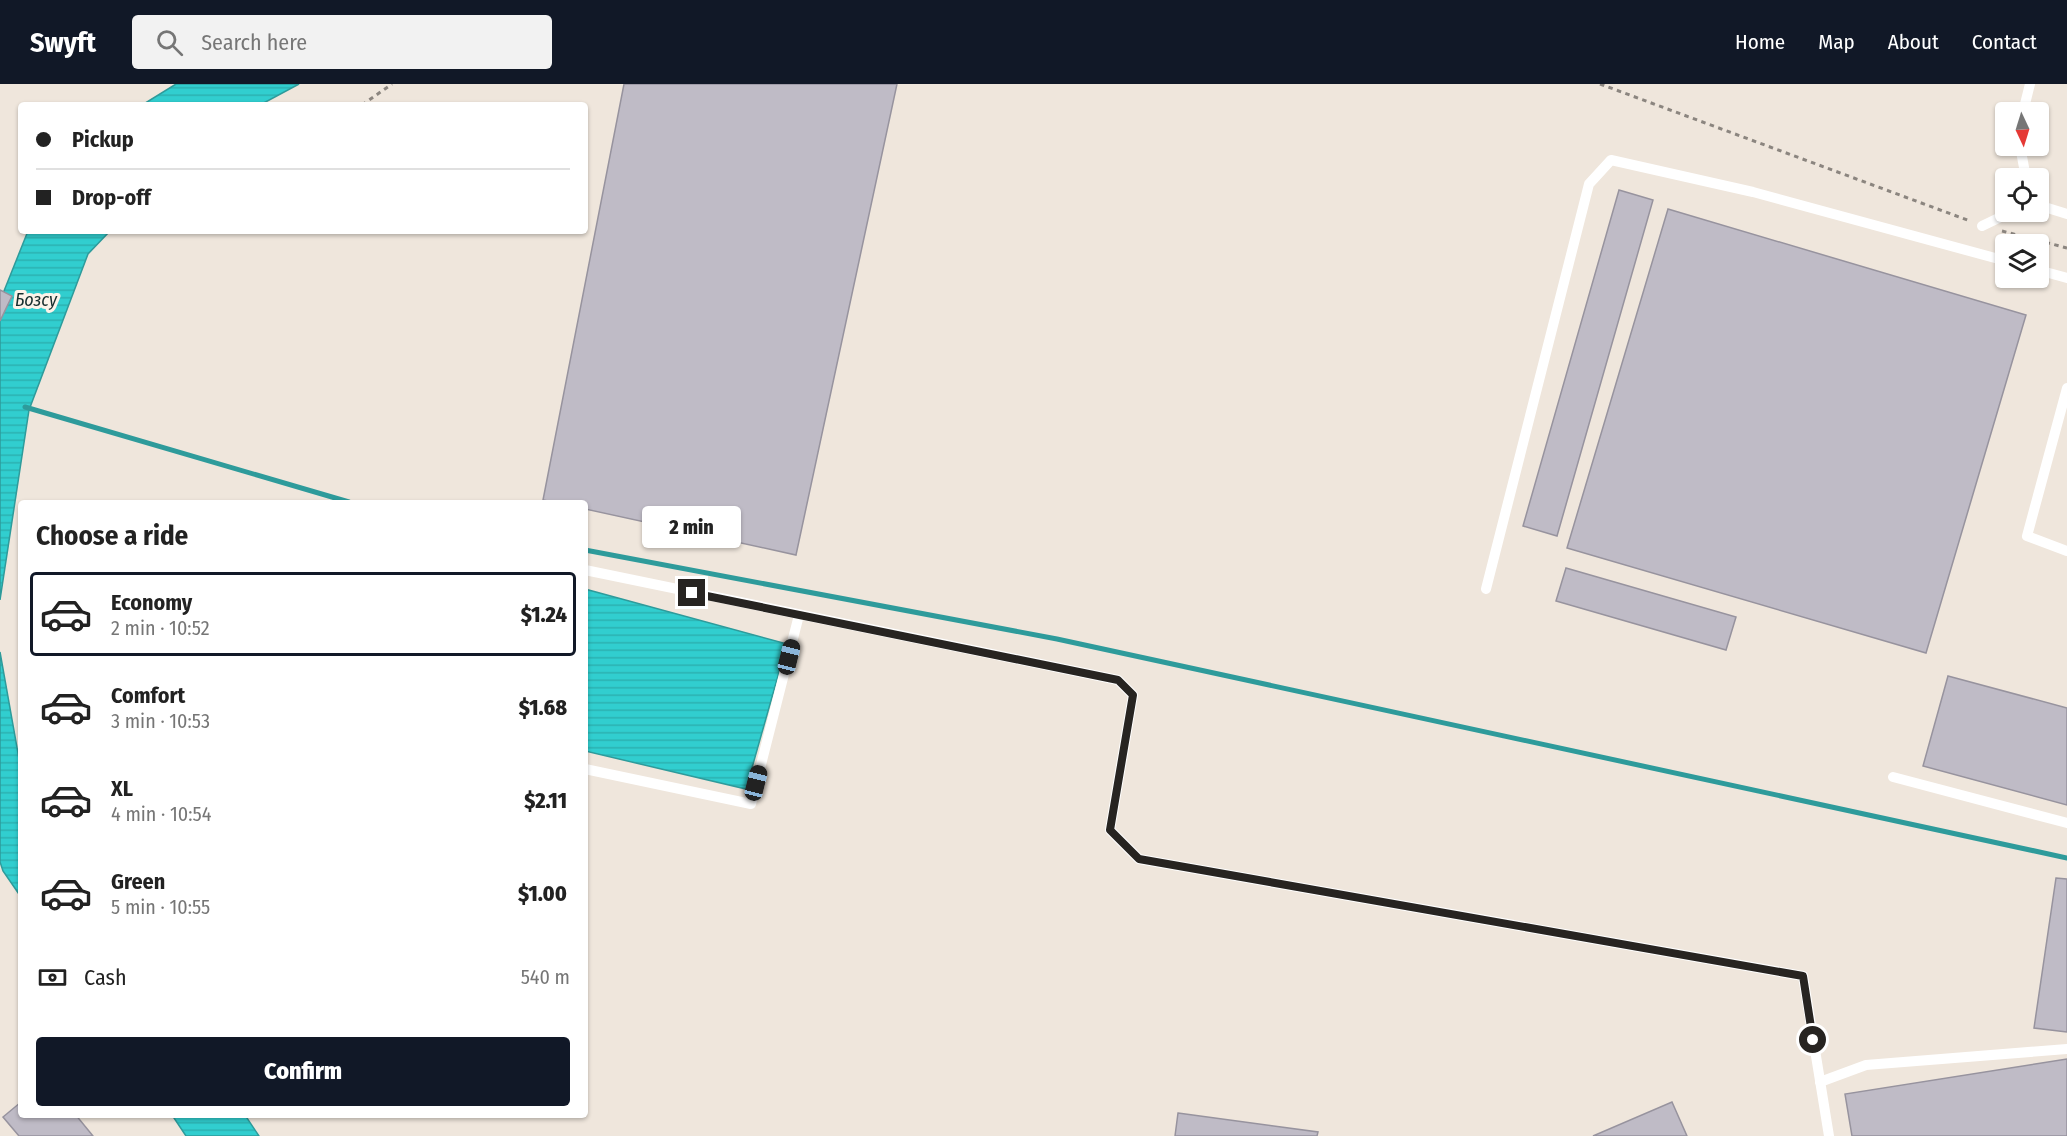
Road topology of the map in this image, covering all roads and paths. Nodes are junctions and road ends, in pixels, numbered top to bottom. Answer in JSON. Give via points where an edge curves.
{"nodes":[{"id":1,"x":392,"y":84,"type":"edge"},
{"id":2,"x":1600,"y":84,"type":"edge"},
{"id":3,"x":2030,"y":84,"type":"edge"},
{"id":4,"x":366,"y":102,"type":"edge"},
{"id":5,"x":2026,"y":102,"type":"edge"},
{"id":6,"x":2049,"y":208,"type":"edge"},
{"id":7,"x":2067,"y":214,"type":"edge"},
{"id":8,"x":1995,"y":220,"type":"edge"},
{"id":9,"x":1982,"y":226,"type":"junction"},
{"id":10,"x":2067,"y":248,"type":"edge"},
{"id":11,"x":1995,"y":258,"type":"edge"},
{"id":12,"x":2049,"y":273,"type":"edge"},
{"id":13,"x":2067,"y":278,"type":"edge"},
{"id":14,"x":2067,"y":388,"type":"edge"},
{"id":15,"x":2067,"y":551,"type":"edge"},
{"id":16,"x":588,"y":571,"type":"edge"},
{"id":17,"x":1486,"y":589,"type":"dead end"},
{"id":18,"x":800,"y":615,"type":"junction"},
{"id":19,"x":588,"y":770,"type":"edge"},
{"id":20,"x":1893,"y":777,"type":"dead end"},
{"id":21,"x":2067,"y":823,"type":"edge"},
{"id":22,"x":2067,"y":1049,"type":"edge"},
{"id":23,"x":1820,"y":1082,"type":"junction"},
{"id":24,"x":1829,"y":1136,"type":"edge"}],
"edges":[{"from":1,"to":4,"type":"path"},
{"from":2,"to":9,"type":"path"},
{"from":3,"to":5,"type":"lane"},
{"from":6,"to":7,"type":"lane"},
{"from":8,"to":9,"type":"lane"},
{"from":9,"to":10,"type":"path"},
{"from":11,"to":17,"type":"lane","via":[[1753,192],[1611,160],[1589,184]]},
{"from":12,"to":13,"type":"lane"},
{"from":14,"to":15,"type":"lane","via":[[2027,536]]},
{"from":16,"to":18,"type":"lane"},
{"from":18,"to":19,"type":"lane","via":[[751,804]]},
{"from":18,"to":23,"type":"lane","via":[[1118,680],[1133,695],[1110,830],[1139,859],[1803,976]]},
{"from":20,"to":21,"type":"lane"},
{"from":22,"to":23,"type":"lane","via":[[1866,1065]]},
{"from":23,"to":24,"type":"lane"}]}
